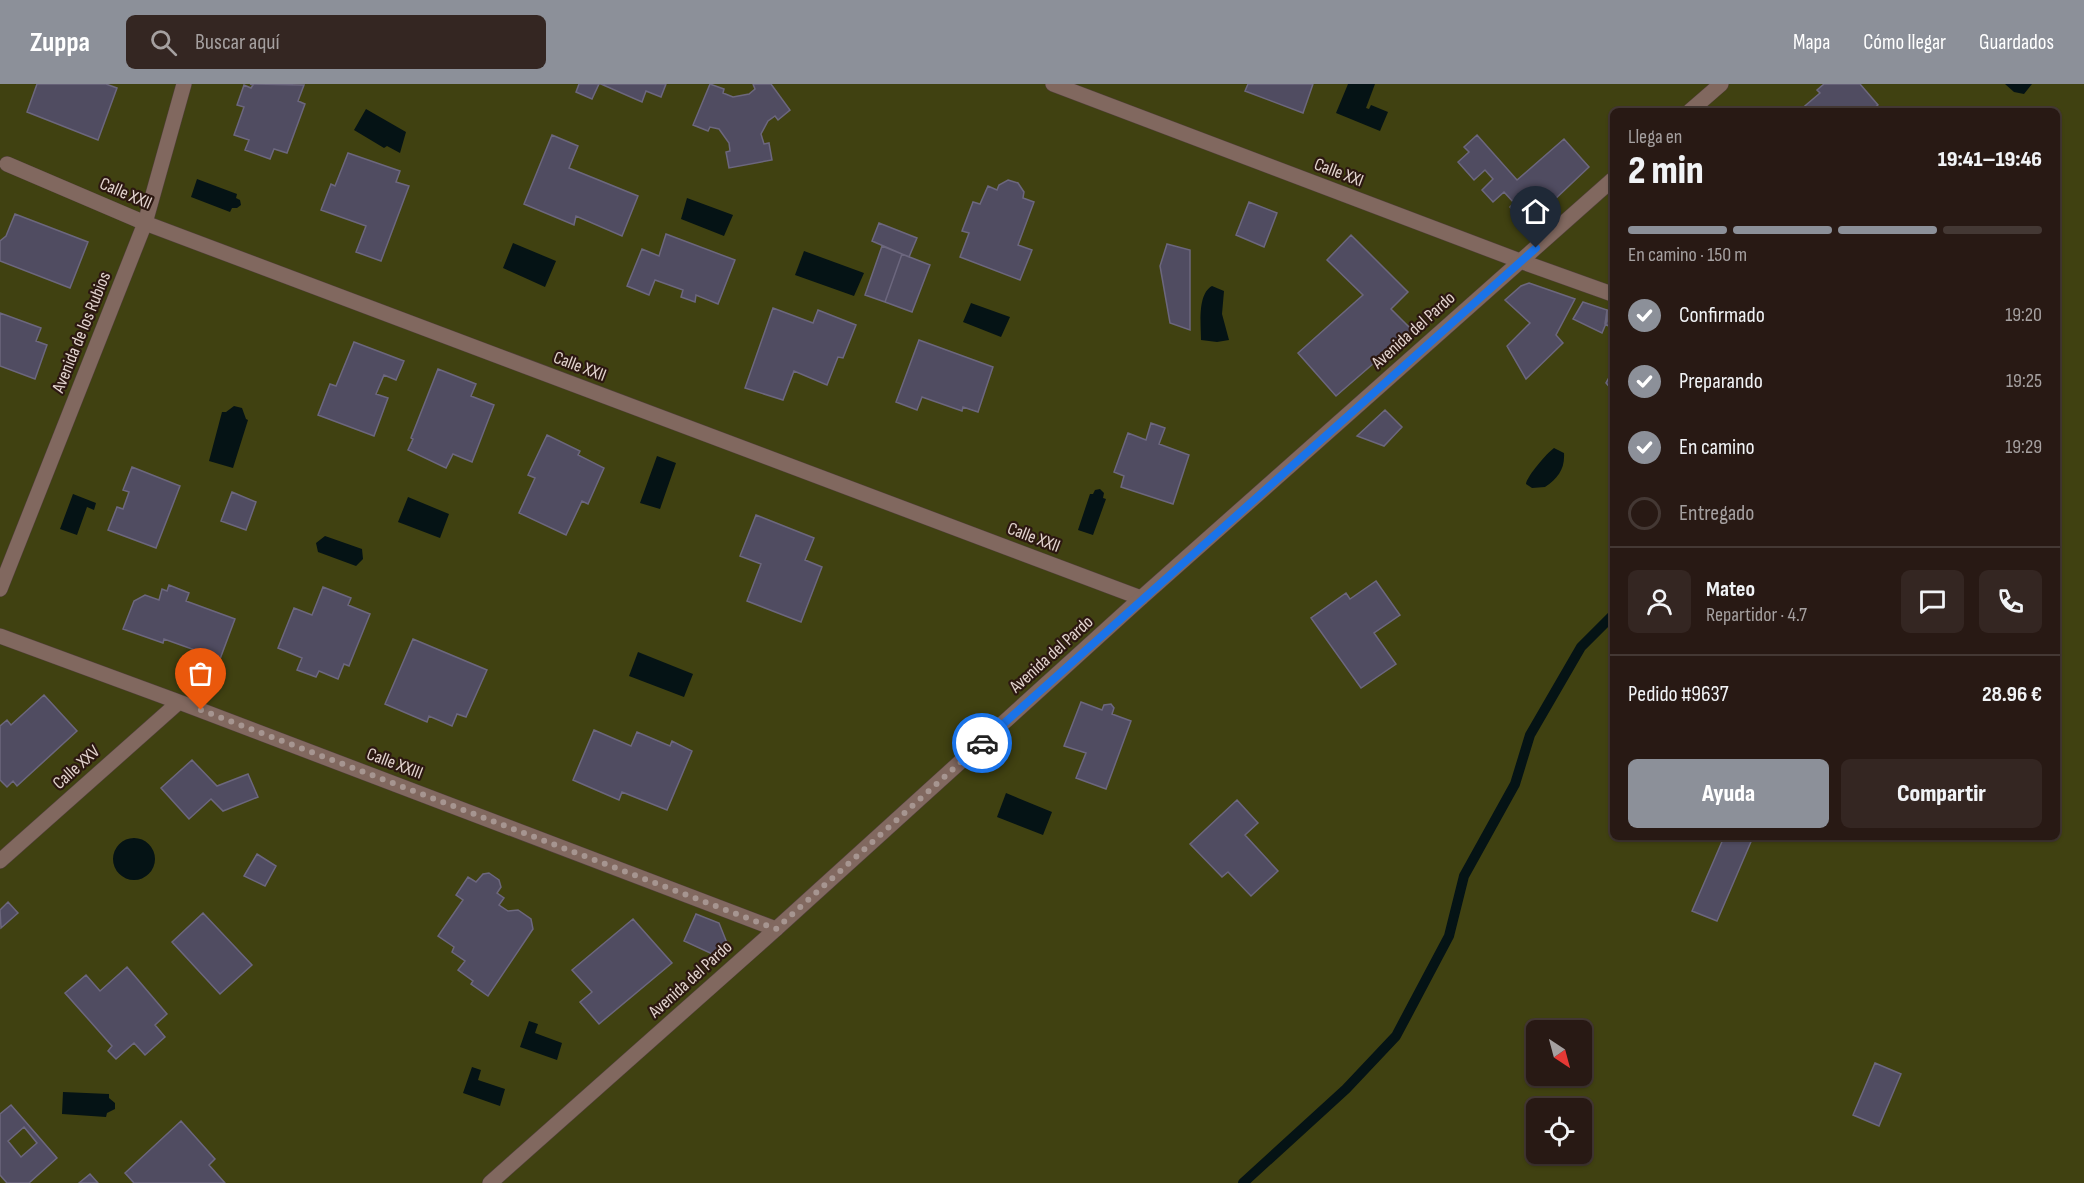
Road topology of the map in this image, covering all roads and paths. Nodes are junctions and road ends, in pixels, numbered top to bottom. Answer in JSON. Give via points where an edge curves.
{"nodes":[{"id":1,"x":184,"y":84,"type":"edge"},
{"id":2,"x":1053,"y":84,"type":"edge"},
{"id":3,"x":1721,"y":84,"type":"edge"},
{"id":4,"x":1693,"y":108,"type":"edge"},
{"id":5,"x":7,"y":164,"type":"dead end"},
{"id":6,"x":1610,"y":182,"type":"edge"},
{"id":7,"x":145,"y":223,"type":"junction"},
{"id":8,"x":1520,"y":261,"type":"junction"},
{"id":9,"x":1610,"y":293,"type":"edge"},
{"id":10,"x":0,"y":589,"type":"edge"},
{"id":11,"x":1141,"y":598,"type":"junction"},
{"id":12,"x":0,"y":636,"type":"edge"},
{"id":13,"x":179,"y":702,"type":"junction"},
{"id":14,"x":0,"y":861,"type":"edge"},
{"id":15,"x":776,"y":929,"type":"junction"},
{"id":16,"x":490,"y":1183,"type":"edge"}],
"edges":[{"from":1,"to":7,"type":"street","name":"Avenida de los Rubios"},
{"from":2,"to":8,"type":"street","name":"Calle XXI"},
{"from":3,"to":4,"type":"street"},
{"from":5,"to":7,"type":"street","name":"Calle XXII"},
{"from":6,"to":8,"type":"street","name":"Avenida del Pardo"},
{"from":7,"to":10,"type":"street","name":"Avenida de los Rubios"},
{"from":7,"to":11,"type":"street","name":"Calle XXII"},
{"from":8,"to":9,"type":"street","name":"Calle XXI"},
{"from":8,"to":11,"type":"street","name":"Avenida del Pardo"},
{"from":11,"to":15,"type":"street","name":"Avenida del Pardo"},
{"from":12,"to":13,"type":"street","name":"Calle XXIII"},
{"from":13,"to":14,"type":"street","name":"Calle XXV"},
{"from":13,"to":15,"type":"street","name":"Calle XXIII"},
{"from":15,"to":16,"type":"street","name":"Avenida del Pardo"}]}
